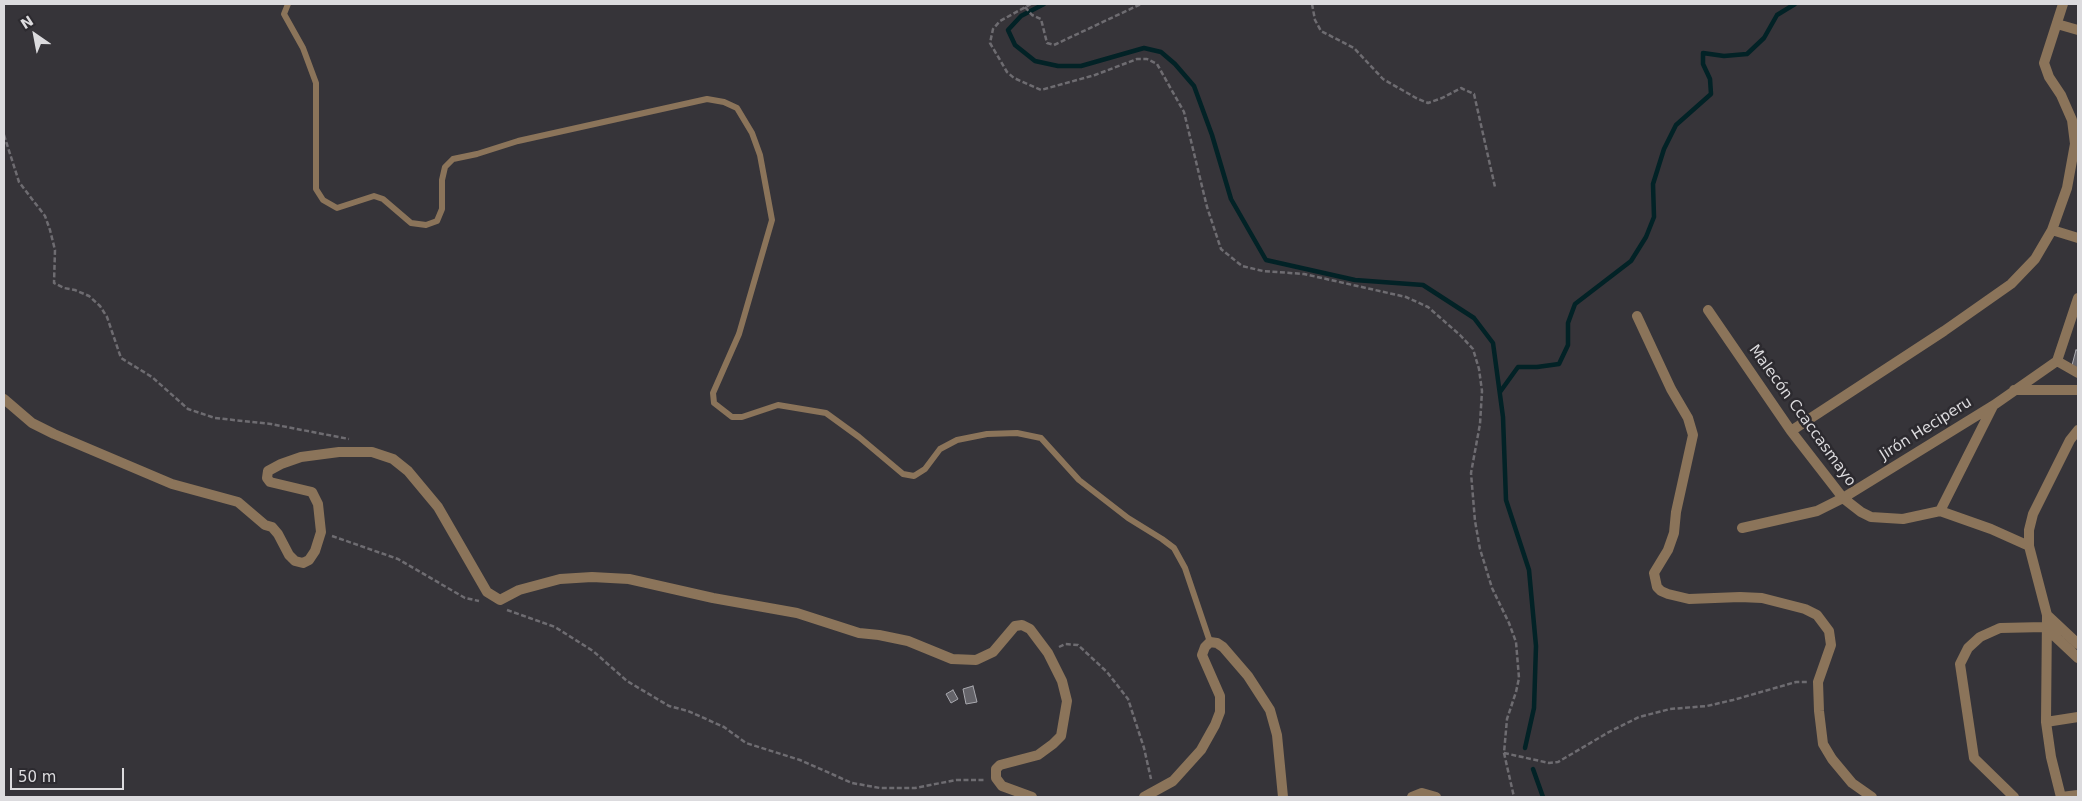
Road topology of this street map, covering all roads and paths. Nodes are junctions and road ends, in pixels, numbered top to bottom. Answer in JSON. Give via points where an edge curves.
{"nodes":[{"id":1,"x":288,"y":4,"type":"edge"},
{"id":2,"x":1031,"y":4,"type":"edge"},
{"id":3,"x":1141,"y":4,"type":"edge"},
{"id":4,"x":1312,"y":4,"type":"edge"},
{"id":5,"x":2063,"y":4,"type":"edge"},
{"id":6,"x":1026,"y":7,"type":"junction"},
{"id":7,"x":2057,"y":24,"type":"junction"},
{"id":8,"x":2078,"y":30,"type":"edge"},
{"id":9,"x":4,"y":135,"type":"edge"},
{"id":10,"x":1495,"y":187,"type":"dead end"},
{"id":11,"x":2052,"y":230,"type":"junction"},
{"id":12,"x":2078,"y":238,"type":"edge"},
{"id":13,"x":2078,"y":298,"type":"edge"},
{"id":14,"x":1708,"y":310,"type":"dead end"},
{"id":15,"x":1637,"y":316,"type":"dead end"},
{"id":16,"x":2057,"y":361,"type":"junction"},
{"id":17,"x":2078,"y":373,"type":"edge"},
{"id":18,"x":2014,"y":390,"type":"junction"},
{"id":19,"x":2078,"y":390,"type":"edge"},
{"id":20,"x":4,"y":399,"type":"edge"},
{"id":21,"x":1994,"y":405,"type":"junction"},
{"id":22,"x":2078,"y":430,"type":"edge"},
{"id":23,"x":1791,"y":431,"type":"junction"},
{"id":24,"x":372,"y":452,"type":"junction"},
{"id":25,"x":1843,"y":498,"type":"junction"},
{"id":26,"x":1940,"y":511,"type":"junction"},
{"id":27,"x":1742,"y":528,"type":"dead end"},
{"id":28,"x":321,"y":532,"type":"junction"},
{"id":29,"x":2029,"y":546,"type":"junction"},
{"id":30,"x":502,"y":605,"type":"junction"},
{"id":31,"x":2047,"y":615,"type":"junction"},
{"id":32,"x":2045,"y":627,"type":"junction"},
{"id":33,"x":1210,"y":642,"type":"junction"},
{"id":34,"x":2078,"y":644,"type":"edge"},
{"id":35,"x":1048,"y":653,"type":"junction"},
{"id":36,"x":2078,"y":658,"type":"edge"},
{"id":37,"x":1818,"y":682,"type":"junction"},
{"id":38,"x":2078,"y":717,"type":"edge"},
{"id":39,"x":2046,"y":722,"type":"junction"},
{"id":40,"x":1504,"y":753,"type":"junction"},
{"id":41,"x":996,"y":778,"type":"junction"},
{"id":42,"x":1154,"y":792,"type":"junction"},
{"id":43,"x":2078,"y":795,"type":"edge"},
{"id":44,"x":1032,"y":797,"type":"edge"},
{"id":45,"x":1144,"y":797,"type":"edge"},
{"id":46,"x":1283,"y":797,"type":"edge"},
{"id":47,"x":1412,"y":797,"type":"edge"},
{"id":48,"x":1436,"y":797,"type":"edge"},
{"id":49,"x":1514,"y":797,"type":"edge"},
{"id":50,"x":1872,"y":797,"type":"edge"},
{"id":51,"x":2014,"y":797,"type":"edge"},
{"id":52,"x":2061,"y":797,"type":"edge"}],
"edges":[{"from":1,"to":33,"type":"lane","via":[[284,14],[303,48],[316,83],[316,189],[323,200],[338,208],[374,196],[384,199],[412,223],[426,225],[436,220],[442,209],[442,180],[445,167],[453,159],[707,98],[737,108],[760,155],[772,220],[739,334],[713,393],[714,403],[732,416],[742,417],[778,405],[826,413],[902,474],[914,476],[925,469],[940,449],[957,440],[1017,433],[1041,438],[1079,480],[1174,548],[1185,568]]},
{"from":2,"to":6,"type":"path"},
{"from":3,"to":6,"type":"path","via":[[1054,45],[1048,43],[1041,19]]},
{"from":4,"to":10,"type":"path","via":[[1321,31],[1354,48],[1383,79],[1416,98],[1428,103],[1461,88],[1474,94]]},
{"from":5,"to":7,"type":"street"},
{"from":6,"to":40,"type":"path","via":[[1000,21],[993,29],[990,43],[1007,72],[1035,88],[1041,90],[1057,86],[1137,59],[1158,64],[1184,112],[1207,207],[1221,249],[1242,266],[1304,274],[1406,297],[1428,307],[1473,349],[1482,391],[1471,473],[1475,521],[1492,588],[1516,642],[1518,678],[1507,719]]},
{"from":7,"to":8,"type":"street"},
{"from":7,"to":11,"type":"street","via":[[2044,63],[2072,120],[2075,144],[2067,188]]},
{"from":9,"to":24,"type":"path","via":[[19,182],[45,216],[50,230],[55,250],[54,283],[89,296],[100,306],[121,358],[152,377],[188,409],[215,418],[349,438]]},
{"from":11,"to":12,"type":"street"},
{"from":11,"to":23,"type":"street","via":[[2035,259],[2011,284]]},
{"from":13,"to":16,"type":"street"},
{"from":14,"to":23,"type":"street","name":"Malecón Ccaccasmayo"},
{"from":15,"to":37,"type":"street","via":[[1688,418],[1693,435],[1674,534],[1654,573],[1658,587],[1668,594],[1689,599],[1762,598],[1817,615],[1829,631],[1831,645]]},
{"from":16,"to":17,"type":"street"},
{"from":16,"to":18,"type":"street","name":"Jirón Heciperu"},
{"from":18,"to":19,"type":"street"},
{"from":18,"to":21,"type":"street","name":"Jirón Heciperu"},
{"from":20,"to":28,"type":"street","via":[[32,423],[54,434],[172,484],[238,502],[265,525],[272,527],[295,561],[303,564],[309,560]]},
{"from":21,"to":25,"type":"street","name":"Jirón Heciperu"},
{"from":21,"to":26,"type":"street"},
{"from":22,"to":29,"type":"street","via":[[2033,514]]},
{"from":23,"to":25,"type":"street","name":"Malecón Ccaccasmayo"},
{"from":24,"to":28,"type":"street","via":[[301,457],[268,471],[270,482],[312,492],[318,504]]},
{"from":24,"to":30,"type":"street","via":[[393,459],[408,471],[438,507],[487,592]]},
{"from":25,"to":26,"type":"street","name":"Malecón Ccaccasmayo","via":[[1872,517],[1903,519]]},
{"from":25,"to":27,"type":"street","name":"Jirón Heciperu","via":[[1817,511]]},
{"from":26,"to":29,"type":"street"},
{"from":28,"to":30,"type":"path","via":[[398,559],[465,598]]},
{"from":29,"to":31,"type":"street"},
{"from":30,"to":35,"type":"street","via":[[519,590],[560,579],[592,576],[629,579],[797,613],[859,633],[908,641],[952,659],[976,660],[985,656],[998,647],[1015,626],[1022,625],[1030,629]]},
{"from":30,"to":41,"type":"path","via":[[556,627],[593,651],[627,681],[669,706],[724,727],[746,744],[800,760],[852,783],[880,788],[915,788],[956,780]]},
{"from":31,"to":32,"type":"street"},
{"from":31,"to":34,"type":"street"},
{"from":32,"to":36,"type":"street"},
{"from":32,"to":39,"type":"street"},
{"from":32,"to":51,"type":"street","via":[[2000,628],[1968,648],[1960,664],[1974,758]]},
{"from":33,"to":42,"type":"street","via":[[1202,655],[1220,696],[1220,712],[1201,750],[1173,781]]},
{"from":33,"to":46,"type":"street","via":[[1223,647],[1248,676],[1270,710],[1277,735]]},
{"from":35,"to":41,"type":"street","via":[[1062,681],[1067,701],[1060,736],[1038,755],[1000,765],[996,769]]},
{"from":35,"to":42,"type":"path","via":[[1065,644],[1078,645],[1107,672],[1128,699]]},
{"from":37,"to":40,"type":"path","via":[[1796,682],[1707,706],[1670,709],[1639,717],[1558,762]]},
{"from":37,"to":50,"type":"street","via":[[1823,744],[1852,782]]},
{"from":38,"to":39,"type":"street"},
{"from":39,"to":52,"type":"street"},
{"from":40,"to":49,"type":"path"},
{"from":41,"to":44,"type":"street","via":[[1002,786]]},
{"from":42,"to":45,"type":"street"},
{"from":43,"to":52,"type":"street"},
{"from":47,"to":48,"type":"street","via":[[1422,793]]}]}
